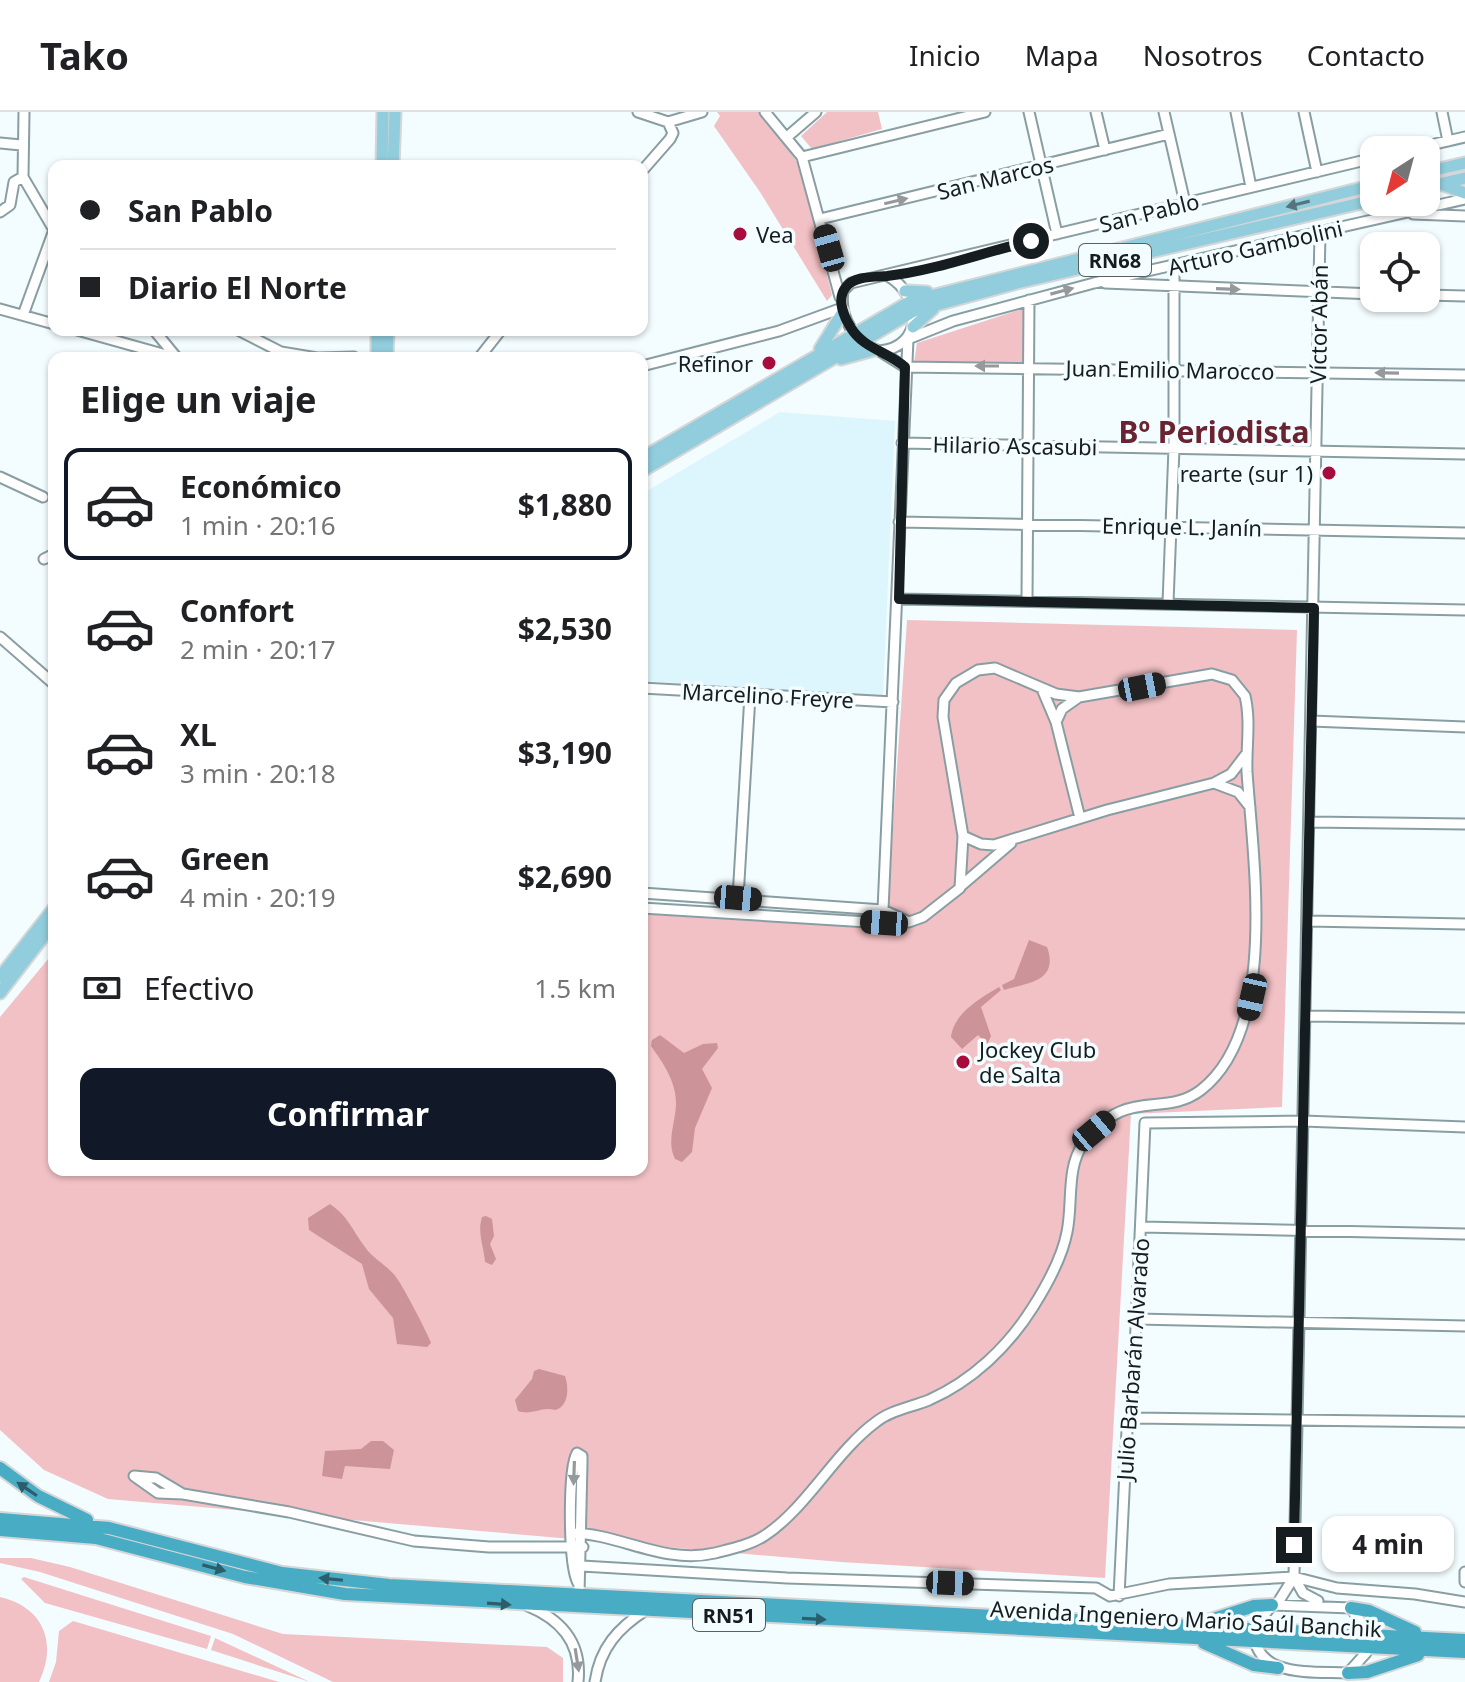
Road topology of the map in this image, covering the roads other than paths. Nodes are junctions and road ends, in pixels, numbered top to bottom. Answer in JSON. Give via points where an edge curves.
{"nodes":[{"id":1,"x":24,"y":112,"type":"edge"},
{"id":2,"x":383,"y":112,"type":"edge"},
{"id":3,"x":395,"y":112,"type":"edge"},
{"id":4,"x":638,"y":112,"type":"edge"},
{"id":5,"x":702,"y":112,"type":"edge"},
{"id":6,"x":765,"y":112,"type":"edge"},
{"id":7,"x":816,"y":112,"type":"edge"},
{"id":8,"x":985,"y":112,"type":"edge"},
{"id":9,"x":1029,"y":112,"type":"edge"},
{"id":10,"x":1096,"y":112,"type":"edge"},
{"id":11,"x":1164,"y":112,"type":"edge"},
{"id":12,"x":1236,"y":112,"type":"edge"},
{"id":13,"x":1304,"y":112,"type":"edge"},
{"id":14,"x":1442,"y":112,"type":"edge"},
{"id":15,"x":668,"y":122,"type":"junction"},
{"id":16,"x":1169,"y":134,"type":"junction"},
{"id":17,"x":787,"y":137,"type":"junction"},
{"id":18,"x":1465,"y":137,"type":"edge"},
{"id":19,"x":1448,"y":141,"type":"junction"},
{"id":20,"x":0,"y":143,"type":"edge"},
{"id":21,"x":1440,"y":143,"type":"edge"},
{"id":22,"x":21,"y":145,"type":"junction"},
{"id":23,"x":1105,"y":150,"type":"junction"},
{"id":24,"x":802,"y":157,"type":"junction"},
{"id":25,"x":382,"y":160,"type":"edge"},
{"id":26,"x":393,"y":160,"type":"edge"},
{"id":27,"x":1360,"y":161,"type":"edge"},
{"id":28,"x":1465,"y":163,"type":"edge"},
{"id":29,"x":648,"y":164,"type":"edge"},
{"id":30,"x":1044,"y":166,"type":"junction"},
{"id":31,"x":1440,"y":169,"type":"edge"},
{"id":32,"x":1317,"y":172,"type":"junction"},
{"id":33,"x":23,"y":177,"type":"junction"},
{"id":34,"x":1465,"y":178,"type":"edge"},
{"id":35,"x":1441,"y":184,"type":"joint"},
{"id":36,"x":1251,"y":187,"type":"junction"},
{"id":37,"x":1360,"y":189,"type":"edge"},
{"id":38,"x":1465,"y":193,"type":"edge"},
{"id":39,"x":1465,"y":199,"type":"edge"},
{"id":40,"x":1185,"y":203,"type":"junction"},
{"id":41,"x":1360,"y":203,"type":"edge"},
{"id":42,"x":1440,"y":205,"type":"edge"},
{"id":43,"x":0,"y":212,"type":"edge"},
{"id":44,"x":1440,"y":215,"type":"edge"},
{"id":45,"x":1389,"y":216,"type":"edge"},
{"id":46,"x":1465,"y":216,"type":"edge"},
{"id":47,"x":820,"y":219,"type":"junction"},
{"id":48,"x":48,"y":220,"type":"edge"},
{"id":49,"x":1320,"y":232,"type":"junction"},
{"id":50,"x":1057,"y":234,"type":"junction"},
{"id":51,"x":48,"y":246,"type":"edge"},
{"id":52,"x":1174,"y":265,"type":"junction"},
{"id":53,"x":837,"y":276,"type":"junction"},
{"id":54,"x":888,"y":276,"type":"junction"},
{"id":55,"x":851,"y":283,"type":"junction"},
{"id":56,"x":1094,"y":283,"type":"junction"},
{"id":57,"x":1176,"y":287,"type":"junction"},
{"id":58,"x":1319,"y":293,"type":"junction"},
{"id":59,"x":1360,"y":294,"type":"edge"},
{"id":60,"x":947,"y":295,"type":"junction"},
{"id":61,"x":1440,"y":295,"type":"edge"},
{"id":62,"x":1465,"y":296,"type":"edge"},
{"id":63,"x":1029,"y":300,"type":"junction"},
{"id":64,"x":910,"y":301,"type":"junction"},
{"id":65,"x":842,"y":308,"type":"junction"},
{"id":66,"x":0,"y":309,"type":"edge"},
{"id":67,"x":23,"y":315,"type":"junction"},
{"id":68,"x":48,"y":322,"type":"edge"},
{"id":69,"x":913,"y":327,"type":"junction"},
{"id":70,"x":98,"y":336,"type":"edge"},
{"id":71,"x":159,"y":336,"type":"edge"},
{"id":72,"x":250,"y":336,"type":"edge"},
{"id":73,"x":496,"y":336,"type":"edge"},
{"id":74,"x":858,"y":336,"type":"junction"},
{"id":75,"x":908,"y":339,"type":"junction"},
{"id":76,"x":876,"y":350,"type":"junction"},
{"id":77,"x":156,"y":352,"type":"edge"},
{"id":78,"x":172,"y":352,"type":"edge"},
{"id":79,"x":281,"y":352,"type":"edge"},
{"id":80,"x":484,"y":352,"type":"edge"},
{"id":81,"x":815,"y":355,"type":"junction"},
{"id":82,"x":648,"y":364,"type":"edge"},
{"id":83,"x":1030,"y":366,"type":"junction"},
{"id":84,"x":905,"y":367,"type":"junction"},
{"id":85,"x":1175,"y":369,"type":"junction"},
{"id":86,"x":1317,"y":371,"type":"junction"},
{"id":87,"x":807,"y":372,"type":"junction"},
{"id":88,"x":1465,"y":375,"type":"edge"},
{"id":89,"x":902,"y":443,"type":"junction"},
{"id":90,"x":1029,"y":444,"type":"junction"},
{"id":91,"x":1174,"y":448,"type":"junction"},
{"id":92,"x":1316,"y":449,"type":"junction"},
{"id":93,"x":648,"y":454,"type":"edge"},
{"id":94,"x":1465,"y":454,"type":"edge"},
{"id":95,"x":648,"y":467,"type":"edge"},
{"id":96,"x":0,"y":477,"type":"edge"},
{"id":97,"x":43,"y":497,"type":"dead end"},
{"id":98,"x":899,"y":522,"type":"junction"},
{"id":99,"x":1027,"y":522,"type":"junction"},
{"id":100,"x":1171,"y":527,"type":"junction"},
{"id":101,"x":1314,"y":527,"type":"junction"},
{"id":102,"x":1465,"y":533,"type":"edge"},
{"id":103,"x":48,"y":557,"type":"edge"},
{"id":104,"x":44,"y":559,"type":"dead end"},
{"id":105,"x":899,"y":599,"type":"junction"},
{"id":106,"x":1027,"y":601,"type":"junction"},
{"id":107,"x":1168,"y":603,"type":"junction"},
{"id":108,"x":1314,"y":608,"type":"junction"},
{"id":109,"x":1465,"y":610,"type":"edge"},
{"id":110,"x":0,"y":637,"type":"edge"},
{"id":111,"x":48,"y":679,"type":"edge"},
{"id":112,"x":648,"y":688,"type":"edge"},
{"id":113,"x":1042,"y":689,"type":"junction"},
{"id":114,"x":750,"y":695,"type":"junction"},
{"id":115,"x":1079,"y":697,"type":"junction"},
{"id":116,"x":893,"y":702,"type":"junction"},
{"id":117,"x":1311,"y":721,"type":"junction"},
{"id":118,"x":1056,"y":722,"type":"junction"},
{"id":119,"x":1465,"y":727,"type":"edge"},
{"id":120,"x":1247,"y":753,"type":"junction"},
{"id":121,"x":1214,"y":783,"type":"junction"},
{"id":122,"x":1251,"y":808,"type":"junction"},
{"id":123,"x":1080,"y":818,"type":"junction"},
{"id":124,"x":1310,"y":822,"type":"junction"},
{"id":125,"x":1465,"y":824,"type":"edge"},
{"id":126,"x":963,"y":836,"type":"junction"},
{"id":127,"x":1018,"y":838,"type":"junction"},
{"id":128,"x":960,"y":888,"type":"junction"},
{"id":129,"x":648,"y":893,"type":"edge"},
{"id":130,"x":738,"y":898,"type":"junction"},
{"id":131,"x":648,"y":908,"type":"edge"},
{"id":132,"x":883,"y":910,"type":"junction"},
{"id":133,"x":48,"y":916,"type":"edge"},
{"id":134,"x":1308,"y":921,"type":"junction"},
{"id":135,"x":909,"y":922,"type":"junction"},
{"id":136,"x":1465,"y":924,"type":"edge"},
{"id":137,"x":48,"y":931,"type":"edge"},
{"id":138,"x":0,"y":977,"type":"edge"},
{"id":139,"x":0,"y":993,"type":"edge"},
{"id":140,"x":1306,"y":1016,"type":"junction"},
{"id":141,"x":1465,"y":1018,"type":"edge"},
{"id":142,"x":1303,"y":1121,"type":"junction"},
{"id":143,"x":1465,"y":1127,"type":"edge"},
{"id":144,"x":1141,"y":1227,"type":"junction"},
{"id":145,"x":1300,"y":1229,"type":"junction"},
{"id":146,"x":1465,"y":1234,"type":"edge"},
{"id":147,"x":1137,"y":1319,"type":"junction"},
{"id":148,"x":1298,"y":1322,"type":"junction"},
{"id":149,"x":1465,"y":1326,"type":"edge"},
{"id":150,"x":1132,"y":1418,"type":"junction"},
{"id":151,"x":1297,"y":1420,"type":"junction"},
{"id":152,"x":1465,"y":1422,"type":"edge"},
{"id":153,"x":0,"y":1468,"type":"edge"},
{"id":154,"x":183,"y":1494,"type":"dead end"},
{"id":155,"x":0,"y":1519,"type":"edge"},
{"id":156,"x":109,"y":1528,"type":"junction"},
{"id":157,"x":0,"y":1530,"type":"edge"},
{"id":158,"x":571,"y":1533,"type":"junction"},
{"id":159,"x":582,"y":1533,"type":"junction"},
{"id":160,"x":569,"y":1547,"type":"junction"},
{"id":161,"x":583,"y":1547,"type":"junction"},
{"id":162,"x":582,"y":1566,"type":"junction"},
{"id":163,"x":1465,"y":1572,"type":"edge"},
{"id":164,"x":1294,"y":1577,"type":"junction"},
{"id":165,"x":1465,"y":1582,"type":"edge"},
{"id":166,"x":578,"y":1589,"type":"junction"},
{"id":167,"x":1119,"y":1596,"type":"junction"},
{"id":168,"x":1465,"y":1602,"type":"edge"},
{"id":169,"x":1275,"y":1605,"type":"junction"},
{"id":170,"x":1327,"y":1605,"type":"junction"},
{"id":171,"x":528,"y":1606,"type":"junction"},
{"id":172,"x":1351,"y":1608,"type":"junction"},
{"id":173,"x":646,"y":1610,"type":"junction"},
{"id":174,"x":1192,"y":1625,"type":"junction"},
{"id":175,"x":1254,"y":1628,"type":"junction"},
{"id":176,"x":1441,"y":1637,"type":"junction"},
{"id":177,"x":1186,"y":1638,"type":"junction"},
{"id":178,"x":1369,"y":1640,"type":"junction"},
{"id":179,"x":1465,"y":1640,"type":"edge"},
{"id":180,"x":1253,"y":1642,"type":"junction"},
{"id":181,"x":1459,"y":1652,"type":"edge"},
{"id":182,"x":1278,"y":1668,"type":"junction"},
{"id":183,"x":1348,"y":1673,"type":"junction"},
{"id":184,"x":578,"y":1682,"type":"edge"},
{"id":185,"x":595,"y":1682,"type":"edge"}],
"edges":[{"from":1,"to":22,"type":"street"},
{"from":2,"to":25,"type":"main road"},
{"from":3,"to":26,"type":"main road"},
{"from":4,"to":15,"type":"street"},
{"from":5,"to":15,"type":"street"},
{"from":6,"to":17,"type":"street"},
{"from":7,"to":17,"type":"street"},
{"from":8,"to":24,"type":"street"},
{"from":9,"to":30,"type":"street"},
{"from":10,"to":23,"type":"street"},
{"from":11,"to":16,"type":"street"},
{"from":12,"to":36,"type":"street"},
{"from":13,"to":32,"type":"street"},
{"from":14,"to":19,"type":"street"},
{"from":15,"to":29,"type":"street","via":[[673,133]]},
{"from":16,"to":23,"type":"street","name":"San Marcos"},
{"from":16,"to":40,"type":"street"},
{"from":17,"to":24,"type":"street"},
{"from":18,"to":19,"type":"street"},
{"from":19,"to":21,"type":"street"},
{"from":20,"to":22,"type":"street"},
{"from":22,"to":33,"type":"street"},
{"from":23,"to":30,"type":"street","name":"San Marcos"},
{"from":24,"to":47,"type":"street"},
{"from":27,"to":32,"type":"street","name":"San Pablo"},
{"from":28,"to":31,"type":"main road"},
{"from":47,"to":30,"type":"street","name":"San Marcos","one_way":true},
{"from":30,"to":50,"type":"street"},
{"from":32,"to":36,"type":"street","name":"San Pablo"},
{"from":33,"to":43,"type":"street","via":[[14,182],[10,205]]},
{"from":33,"to":48,"type":"street"},
{"from":34,"to":35,"type":"main road"},
{"from":35,"to":38,"type":"main road"},
{"from":36,"to":40,"type":"street","name":"San Pablo"},
{"from":37,"to":60,"type":"main road","number":"RN68","one_way":true},
{"from":39,"to":42,"type":"street","name":"Arturo Gambolini"},
{"from":40,"to":50,"type":"street","name":"San Pablo"},
{"from":41,"to":60,"type":"main road","number":"RN68"},
{"from":44,"to":46,"type":"street"},
{"from":45,"to":49,"type":"street","name":"Arturo Gambolini"},
{"from":47,"to":53,"type":"street"},
{"from":49,"to":52,"type":"street","name":"Arturo Gambolini"},
{"from":49,"to":58,"type":"street","name":"Víctor Abán"},
{"from":50,"to":54,"type":"street","name":"San Pablo"},
{"from":51,"to":67,"type":"street"},
{"from":52,"to":56,"type":"street","name":"Arturo Gambolini"},
{"from":52,"to":57,"type":"street"},
{"from":53,"to":55,"type":"street"},
{"from":53,"to":65,"type":"street"},
{"from":54,"to":55,"type":"street","name":"San Pablo"},
{"from":54,"to":64,"type":"street"},
{"from":55,"to":65,"type":"street","via":[[843,291]]},
{"from":56,"to":57,"type":"street"},
{"from":63,"to":56,"type":"street","name":"Arturo Gambolini","one_way":true},
{"from":57,"to":58,"type":"street","one_way":true},
{"from":57,"to":85,"type":"street"},
{"from":58,"to":59,"type":"street"},
{"from":58,"to":86,"type":"street","name":"Víctor Abán"},
{"from":60,"to":64,"type":"main road","number":"RN68"},
{"from":60,"to":69,"type":"main road"},
{"from":61,"to":62,"type":"street"},
{"from":63,"to":75,"type":"street","name":"Arturo Gambolini"},
{"from":63,"to":83,"type":"street"},
{"from":64,"to":69,"type":"street"},
{"from":64,"to":74,"type":"main road","number":"RN68"},
{"from":65,"to":74,"type":"street"},
{"from":65,"to":81,"type":"main road"},
{"from":65,"to":82,"type":"street","via":[[779,331]]},
{"from":66,"to":67,"type":"street"},
{"from":67,"to":68,"type":"street"},
{"from":69,"to":75,"type":"street"},
{"from":70,"to":77,"type":"street"},
{"from":71,"to":78,"type":"street"},
{"from":72,"to":79,"type":"street"},
{"from":73,"to":80,"type":"street"},
{"from":74,"to":76,"type":"street"},
{"from":74,"to":81,"type":"main road","number":"RN68"},
{"from":74,"to":87,"type":"main road","number":"RN68"},
{"from":75,"to":76,"type":"street","name":"Arturo Gambolini"},
{"from":75,"to":84,"type":"street"},
{"from":76,"to":84,"type":"street"},
{"from":76,"to":87,"type":"main road"},
{"from":81,"to":93,"type":"main road","number":"RN68"},
{"from":83,"to":84,"type":"street","name":"Juan Emilio Marocco","one_way":true},
{"from":83,"to":85,"type":"street","name":"Juan Emilio Marocco"},
{"from":83,"to":90,"type":"street"},
{"from":84,"to":89,"type":"street"},
{"from":85,"to":86,"type":"street","name":"Juan Emilio Marocco"},
{"from":85,"to":91,"type":"street"},
{"from":88,"to":86,"type":"street","name":"Juan Emilio Marocco","one_way":true},
{"from":86,"to":92,"type":"street","name":"Víctor Abán"},
{"from":87,"to":95,"type":"main road","number":"RN68"},
{"from":89,"to":90,"type":"street","name":"Hilario Ascasubi"},
{"from":89,"to":98,"type":"street"},
{"from":90,"to":91,"type":"street","name":"Hilario Ascasubi"},
{"from":90,"to":99,"type":"street"},
{"from":91,"to":92,"type":"street","name":"Hilario Ascasubi"},
{"from":91,"to":100,"type":"street"},
{"from":92,"to":94,"type":"street","name":"Hilario Ascasubi"},
{"from":92,"to":101,"type":"street","name":"Víctor Abán"},
{"from":96,"to":97,"type":"street"},
{"from":98,"to":99,"type":"street","name":"Enrique L. Janín"},
{"from":98,"to":105,"type":"street"},
{"from":99,"to":100,"type":"street","name":"Enrique L. Janín"},
{"from":99,"to":106,"type":"street"},
{"from":100,"to":101,"type":"street","name":"Enrique L. Janín"},
{"from":100,"to":107,"type":"street"},
{"from":101,"to":102,"type":"street","name":"Enrique L. Janín"},
{"from":101,"to":108,"type":"street","name":"Víctor Abán"},
{"from":103,"to":104,"type":"street"},
{"from":105,"to":106,"type":"street"},
{"from":105,"to":116,"type":"street"},
{"from":106,"to":107,"type":"street"},
{"from":107,"to":108,"type":"street"},
{"from":108,"to":109,"type":"street"},
{"from":108,"to":117,"type":"street","name":"Víctor Abán"},
{"from":110,"to":111,"type":"street"},
{"from":112,"to":114,"type":"street","name":"Marcelino Freyre"},
{"from":113,"to":115,"type":"street"},
{"from":113,"to":118,"type":"street"},
{"from":113,"to":126,"type":"street","via":[[986,667],[949,691],[943,726]]},
{"from":114,"to":116,"type":"street","name":"Marcelino Freyre"},
{"from":114,"to":130,"type":"street"},
{"from":115,"to":118,"type":"street","via":[[1062,709]]},
{"from":115,"to":120,"type":"street","via":[[1221,676],[1245,696]]},
{"from":116,"to":132,"type":"street"},
{"from":117,"to":119,"type":"street"},
{"from":117,"to":124,"type":"street","name":"Víctor Abán"},
{"from":118,"to":123,"type":"street"},
{"from":120,"to":121,"type":"street","via":[[1231,774]]},
{"from":120,"to":122,"type":"street"},
{"from":121,"to":122,"type":"street","via":[[1238,792]]},
{"from":121,"to":123,"type":"street"},
{"from":122,"to":159,"type":"street","via":[[1254,966],[1252,997],[1239,1039],[1199,1092],[1127,1107],[1084,1142],[1075,1160],[1059,1257],[1006,1344],[948,1390],[878,1420],[760,1539],[694,1555],[636,1549]]},
{"from":123,"to":127,"type":"street"},
{"from":124,"to":125,"type":"street"},
{"from":124,"to":134,"type":"street","name":"Víctor Abán"},
{"from":126,"to":127,"type":"street","via":[[987,845]]},
{"from":126,"to":128,"type":"street"},
{"from":127,"to":128,"type":"street"},
{"from":128,"to":135,"type":"street"},
{"from":129,"to":130,"type":"street"},
{"from":130,"to":132,"type":"street"},
{"from":131,"to":135,"type":"street"},
{"from":132,"to":135,"type":"street"},
{"from":133,"to":138,"type":"main road"},
{"from":134,"to":136,"type":"street"},
{"from":134,"to":140,"type":"street","name":"Víctor Abán"},
{"from":137,"to":139,"type":"main road"},
{"from":140,"to":141,"type":"street"},
{"from":140,"to":142,"type":"street","name":"Víctor Abán"},
{"from":142,"to":143,"type":"street"},
{"from":142,"to":144,"type":"street","name":"Julio Barbarán Alvarado","via":[[1145,1123]]},
{"from":142,"to":145,"type":"street","name":"Víctor Abán"},
{"from":144,"to":145,"type":"street"},
{"from":144,"to":147,"type":"street","name":"Julio Barbarán Alvarado"},
{"from":145,"to":146,"type":"street"},
{"from":145,"to":148,"type":"street","name":"Víctor Abán"},
{"from":147,"to":148,"type":"street"},
{"from":147,"to":150,"type":"street","name":"Julio Barbarán Alvarado"},
{"from":148,"to":149,"type":"street"},
{"from":148,"to":151,"type":"street","name":"Víctor Abán"},
{"from":150,"to":151,"type":"street"},
{"from":150,"to":167,"type":"street","name":"Julio Barbarán Alvarado"},
{"from":151,"to":152,"type":"street"},
{"from":151,"to":164,"type":"street","name":"Víctor Abán"},
{"from":156,"to":153,"type":"highway","one_way":true,"via":[[48,1502]]},
{"from":154,"to":160,"type":"street","via":[[414,1541]]},
{"from":155,"to":156,"type":"highway","name":"Avenida Ingeniero Mario Saúl Banchik","number":"RN51"},
{"from":166,"to":156,"type":"highway","name":"Avenida Ingeniero Mario Saúl Banchik","number":"RN51","one_way":true,"via":[[389,1585],[282,1573]]},
{"from":157,"to":171,"type":"highway","name":"Avenida Ingeniero Mario Saúl Banchik","number":"RN51","one_way":true,"via":[[96,1538],[313,1590]]},
{"from":158,"to":159,"type":"street"},
{"from":159,"to":158,"type":"street","one_way":true,"via":[[582,1456],[577,1453]]},
{"from":158,"to":160,"type":"street"},
{"from":159,"to":161,"type":"street"},
{"from":160,"to":161,"type":"street"},
{"from":160,"to":166,"type":"street"},
{"from":161,"to":162,"type":"street"},
{"from":162,"to":166,"type":"street"},
{"from":162,"to":167,"type":"street","via":[[1096,1588]]},
{"from":163,"to":165,"type":"street"},
{"from":164,"to":167,"type":"street","via":[[1169,1584]]},
{"from":164,"to":168,"type":"street","via":[[1337,1588]]},
{"from":164,"to":169,"type":"street"},
{"from":164,"to":170,"type":"street","via":[[1303,1593]]},
{"from":166,"to":174,"type":"highway","name":"Avenida Ingeniero Mario Saúl Banchik","number":"RN51"},
{"from":169,"to":170,"type":"street"},
{"from":169,"to":174,"type":"highway"},
{"from":169,"to":175,"type":"street"},
{"from":170,"to":172,"type":"street"},
{"from":171,"to":173,"type":"highway","name":"Avenida Ingeniero Mario Saúl Banchik","number":"RN51"},
{"from":171,"to":184,"type":"street","one_way":true,"via":[[550,1616],[572,1641],[578,1653]]},
{"from":172,"to":176,"type":"highway"},
{"from":172,"to":178,"type":"street"},
{"from":173,"to":177,"type":"highway","name":"Avenida Ingeniero Mario Saúl Banchik","number":"RN51","one_way":true},
{"from":173,"to":185,"type":"street","via":[[609,1642]]},
{"from":174,"to":175,"type":"highway","name":"Avenida Ingeniero Mario Saúl Banchik","number":"RN51"},
{"from":175,"to":178,"type":"highway","name":"Avenida Ingeniero Mario Saúl Banchik","number":"RN51"},
{"from":175,"to":180,"type":"street"},
{"from":176,"to":178,"type":"highway","name":"Avenida Ingeniero Mario Saúl Banchik","number":"RN51"},
{"from":176,"to":179,"type":"highway","name":"Avenida Ingeniero Mario Saúl Banchik","number":"RN51"},
{"from":177,"to":180,"type":"highway","name":"Avenida Ingeniero Mario Saúl Banchik","number":"RN51"},
{"from":177,"to":182,"type":"highway","via":[[1254,1665]]},
{"from":178,"to":180,"type":"highway","name":"Avenida Ingeniero Mario Saúl Banchik","number":"RN51"},
{"from":178,"to":181,"type":"highway","name":"Avenida Ingeniero Mario Saúl Banchik","number":"RN51"},
{"from":178,"to":183,"type":"street","via":[[1362,1659]]},
{"from":180,"to":182,"type":"street","via":[[1259,1655]]},
{"from":181,"to":183,"type":"highway","via":[[1413,1655],[1367,1672]]},
{"from":182,"to":183,"type":"street"}]}
